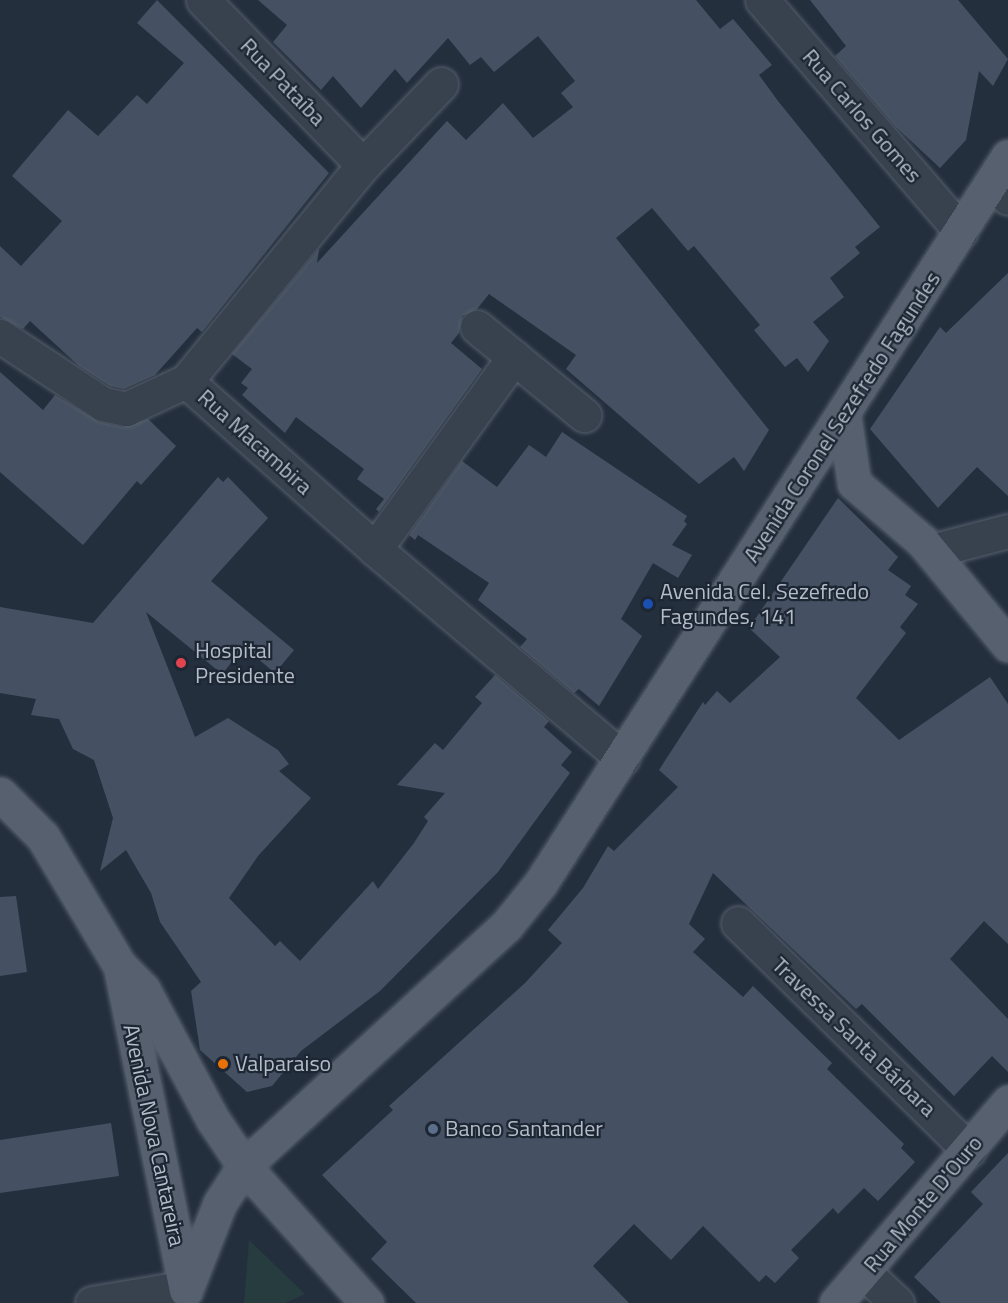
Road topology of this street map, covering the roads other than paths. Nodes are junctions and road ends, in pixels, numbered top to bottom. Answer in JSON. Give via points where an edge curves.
{"nodes":[{"id":1,"x":203,"y":0,"type":"edge"},
{"id":2,"x":762,"y":0,"type":"edge"},
{"id":3,"x":441,"y":84,"type":"dead end"},
{"id":4,"x":363,"y":165,"type":"junction"},
{"id":5,"x":1003,"y":178,"type":"edge"},
{"id":6,"x":961,"y":231,"type":"junction"},
{"id":7,"x":477,"y":327,"type":"dead end"},
{"id":8,"x":0,"y":336,"type":"edge"},
{"id":9,"x":514,"y":357,"type":"junction"},
{"id":10,"x":186,"y":381,"type":"junction"},
{"id":11,"x":584,"y":415,"type":"dead end"},
{"id":12,"x":844,"y":415,"type":"junction"},
{"id":13,"x":854,"y":483,"type":"junction"},
{"id":14,"x":797,"y":489,"type":"junction"},
{"id":15,"x":1008,"y":531,"type":"edge"},
{"id":16,"x":375,"y":549,"type":"junction"},
{"id":17,"x":931,"y":551,"type":"junction"},
{"id":18,"x":1008,"y":645,"type":"edge"},
{"id":19,"x":622,"y":758,"type":"junction"},
{"id":20,"x":0,"y":794,"type":"edge"},
{"id":21,"x":738,"y":923,"type":"dead end"},
{"id":22,"x":120,"y":966,"type":"junction"},
{"id":23,"x":1008,"y":1102,"type":"edge"},
{"id":24,"x":969,"y":1150,"type":"junction"},
{"id":25,"x":244,"y":1166,"type":"junction"},
{"id":26,"x":865,"y":1273,"type":"junction"},
{"id":27,"x":185,"y":1295,"type":"edge"},
{"id":28,"x":92,"y":1303,"type":"edge"},
{"id":29,"x":367,"y":1303,"type":"edge"},
{"id":30,"x":836,"y":1303,"type":"edge"},
{"id":31,"x":897,"y":1303,"type":"edge"}],
"edges":[{"from":1,"to":4,"type":"street","name":"Rua Pataíba"},
{"from":2,"to":6,"type":"street","name":"Rua Carlos Gomes"},
{"from":3,"to":4,"type":"street","name":"Rua Macambira"},
{"from":4,"to":10,"type":"street","name":"Rua Macambira"},
{"from":5,"to":6,"type":"main road","name":"Avenida Coronel Sezefredo Fagundes"},
{"from":6,"to":12,"type":"main road","name":"Avenida Coronel Sezefredo Fagundes"},
{"from":7,"to":9,"type":"street"},
{"from":8,"to":10,"type":"street","via":[[103,404],[126,409]]},
{"from":9,"to":11,"type":"street"},
{"from":9,"to":16,"type":"street"},
{"from":10,"to":16,"type":"street","name":"Rua Macambira"},
{"from":12,"to":13,"type":"main road"},
{"from":12,"to":14,"type":"main road","name":"Avenida Coronel Sezefredo Fagundes"},
{"from":13,"to":14,"type":"main road"},
{"from":13,"to":17,"type":"main road"},
{"from":14,"to":19,"type":"main road","name":"Avenida Coronel Sezefredo Fagundes"},
{"from":15,"to":17,"type":"street"},
{"from":16,"to":19,"type":"street","name":"Rua Macambira"},
{"from":17,"to":18,"type":"main road"},
{"from":19,"to":25,"type":"main road","name":"Avenida Coronel Sezefredo Fagundes","via":[[540,884],[506,926]]},
{"from":20,"to":22,"type":"main road","name":"Avenida Nova Cantareira","via":[[43,837]]},
{"from":21,"to":24,"type":"street","name":"Travessa Santa Bárbara"},
{"from":22,"to":25,"type":"main road","name":"Avenida Nova Cantareira","via":[[143,989],[213,1120]]},
{"from":22,"to":27,"type":"main road","name":"Avenida Nova Cantareira"},
{"from":23,"to":24,"type":"main road","name":"Rua Monte D'Ouro"},
{"from":24,"to":26,"type":"main road","name":"Rua Monte D'Ouro"},
{"from":25,"to":27,"type":"main road","name":"Avenida Coronel Sezefredo Fagundes","via":[[220,1203]]},
{"from":25,"to":29,"type":"main road","name":"Avenida Nova Cantareira"},
{"from":26,"to":30,"type":"main road","name":"Rua Monte D'Ouro"},
{"from":26,"to":31,"type":"street"},
{"from":27,"to":28,"type":"street"}]}
